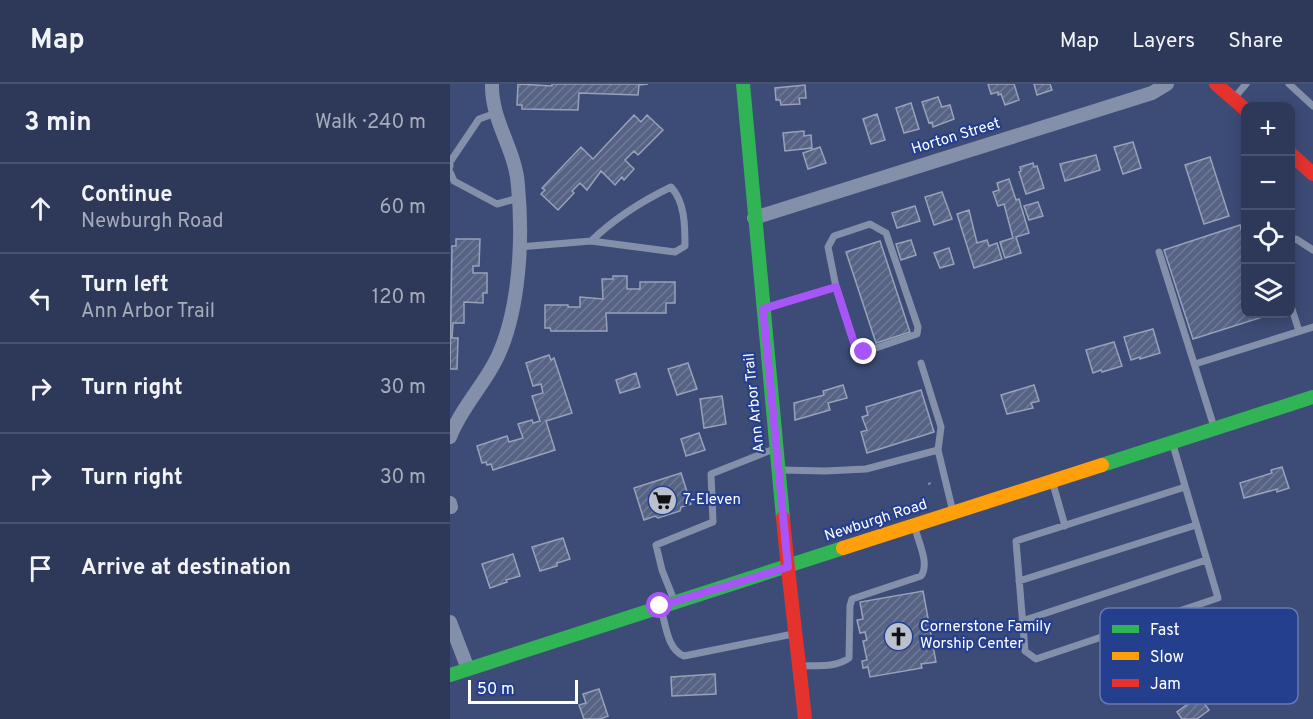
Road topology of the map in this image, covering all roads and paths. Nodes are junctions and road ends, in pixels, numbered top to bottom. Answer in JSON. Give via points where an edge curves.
{"nodes":[{"id":1,"x":492,"y":84,"type":"edge"},
{"id":2,"x":743,"y":84,"type":"edge"},
{"id":3,"x":1167,"y":84,"type":"edge"},
{"id":4,"x":1216,"y":84,"type":"edge"},
{"id":5,"x":1246,"y":84,"type":"edge"},
{"id":6,"x":1289,"y":84,"type":"edge"},
{"id":7,"x":1233,"y":99,"type":"junction"},
{"id":8,"x":1241,"y":106,"type":"edge"},
{"id":9,"x":1313,"y":106,"type":"edge"},
{"id":10,"x":496,"y":113,"type":"junction"},
{"id":11,"x":1293,"y":156,"type":"edge"},
{"id":12,"x":450,"y":166,"type":"edge"},
{"id":13,"x":450,"y":172,"type":"edge"},
{"id":14,"x":1313,"y":174,"type":"edge"},
{"id":15,"x":519,"y":198,"type":"junction"},
{"id":16,"x":754,"y":218,"type":"junction"},
{"id":17,"x":1295,"y":239,"type":"edge"},
{"id":18,"x":591,"y":241,"type":"junction"},
{"id":19,"x":519,"y":247,"type":"junction"},
{"id":20,"x":1313,"y":250,"type":"edge"},
{"id":21,"x":1159,"y":252,"type":"dead end"},
{"id":22,"x":836,"y":287,"type":"junction"},
{"id":23,"x":763,"y":309,"type":"junction"},
{"id":24,"x":1295,"y":318,"type":"edge"},
{"id":25,"x":1313,"y":327,"type":"edge"},
{"id":26,"x":1299,"y":331,"type":"junction"},
{"id":27,"x":921,"y":363,"type":"dead end"},
{"id":28,"x":1195,"y":364,"type":"junction"},
{"id":29,"x":1313,"y":397,"type":"edge"},
{"id":30,"x":1215,"y":429,"type":"junction"},
{"id":31,"x":450,"y":437,"type":"edge"},
{"id":32,"x":1172,"y":442,"type":"junction"},
{"id":33,"x":776,"y":448,"type":"junction"},
{"id":34,"x":938,"y":450,"type":"junction"},
{"id":35,"x":778,"y":470,"type":"junction"},
{"id":36,"x":1052,"y":481,"type":"junction"},
{"id":37,"x":1185,"y":487,"type":"junction"},
{"id":38,"x":953,"y":513,"type":"junction"},
{"id":39,"x":1196,"y":525,"type":"junction"},
{"id":40,"x":914,"y":526,"type":"junction"},
{"id":41,"x":1065,"y":526,"type":"junction"},
{"id":42,"x":1206,"y":560,"type":"junction"},
{"id":43,"x":788,"y":567,"type":"junction"},
{"id":44,"x":1019,"y":581,"type":"junction"},
{"id":45,"x":674,"y":602,"type":"junction"},
{"id":46,"x":660,"y":606,"type":"junction"},
{"id":47,"x":1188,"y":608,"type":"edge"},
{"id":48,"x":1022,"y":621,"type":"junction"},
{"id":49,"x":450,"y":622,"type":"edge"},
{"id":50,"x":795,"y":633,"type":"junction"},
{"id":51,"x":1100,"y":638,"type":"edge"},
{"id":52,"x":800,"y":667,"type":"junction"},
{"id":53,"x":468,"y":669,"type":"junction"},
{"id":54,"x":450,"y":675,"type":"edge"},
{"id":55,"x":805,"y":719,"type":"edge"}],
"edges":[{"from":1,"to":10,"type":"street"},
{"from":2,"to":16,"type":"main road","name":"Ann Arbor Trail"},
{"from":3,"to":16,"type":"street","name":"Horton Street","via":[[1152,93]]},
{"from":4,"to":7,"type":"main road"},
{"from":5,"to":7,"type":"lane"},
{"from":6,"to":9,"type":"lane"},
{"from":7,"to":8,"type":"main road"},
{"from":10,"to":12,"type":"lane","via":[[479,119]]},
{"from":10,"to":15,"type":"street","via":[[514,160]]},
{"from":11,"to":14,"type":"main road"},
{"from":13,"to":15,"type":"lane","via":[[454,181],[497,204]]},
{"from":15,"to":19,"type":"street"},
{"from":16,"to":23,"type":"main road","name":"Ann Arbor Trail"},
{"from":17,"to":20,"type":"lane"},
{"from":18,"to":18,"type":"lane","via":[[675,252],[685,246],[679,195],[671,187],[657,193],[609,223]]},
{"from":18,"to":19,"type":"lane"},
{"from":19,"to":31,"type":"street","via":[[515,294],[504,340]]},
{"from":21,"to":28,"type":"lane"},
{"from":22,"to":22,"type":"lane","via":[[856,349],[864,352],[917,334],[918,327],[886,233],[870,224],[834,236],[828,247]]},
{"from":22,"to":23,"type":"lane"},
{"from":23,"to":33,"type":"main road","name":"Ann Arbor Trail"},
{"from":24,"to":26,"type":"lane"},
{"from":25,"to":26,"type":"lane"},
{"from":26,"to":28,"type":"lane"},
{"from":27,"to":34,"type":"lane","via":[[941,428]]},
{"from":28,"to":30,"type":"lane"},
{"from":29,"to":30,"type":"main road","name":"Newburgh Road"},
{"from":30,"to":32,"type":"main road","name":"Newburgh Road"},
{"from":32,"to":36,"type":"main road","name":"Newburgh Road"},
{"from":32,"to":37,"type":"lane"},
{"from":33,"to":35,"type":"main road","name":"Ann Arbor Trail"},
{"from":33,"to":45,"type":"lane","via":[[711,474],[713,522],[656,544]]},
{"from":34,"to":35,"type":"lane","via":[[866,469]]},
{"from":34,"to":38,"type":"lane"},
{"from":35,"to":43,"type":"main road","name":"Ann Arbor Trail"},
{"from":36,"to":38,"type":"main road","name":"Newburgh Road"},
{"from":36,"to":41,"type":"lane"},
{"from":37,"to":39,"type":"lane"},
{"from":37,"to":41,"type":"lane"},
{"from":38,"to":40,"type":"main road","name":"Newburgh Road"},
{"from":39,"to":42,"type":"lane"},
{"from":39,"to":44,"type":"lane"},
{"from":40,"to":43,"type":"main road","name":"Newburgh Road"},
{"from":40,"to":52,"type":"lane","via":[[925,565],[921,576],[852,599],[849,658],[843,663]]},
{"from":41,"to":44,"type":"lane","via":[[1016,542]]},
{"from":42,"to":47,"type":"lane","via":[[1218,598]]},
{"from":42,"to":48,"type":"lane"},
{"from":43,"to":45,"type":"main road","name":"Newburgh Road"},
{"from":43,"to":50,"type":"main road","name":"Ann Arbor Trail"},
{"from":44,"to":48,"type":"lane"},
{"from":45,"to":46,"type":"main road","name":"Newburgh Road"},
{"from":46,"to":50,"type":"lane","via":[[672,646],[684,656]]},
{"from":46,"to":53,"type":"main road","name":"Newburgh Road"},
{"from":48,"to":51,"type":"lane","via":[[1025,651],[1036,659]]},
{"from":49,"to":53,"type":"street"},
{"from":50,"to":52,"type":"main road","name":"Ann Arbor Trail"},
{"from":52,"to":55,"type":"main road","name":"Ann Arbor Trail"},
{"from":53,"to":54,"type":"main road","name":"Newburgh Road"}]}
